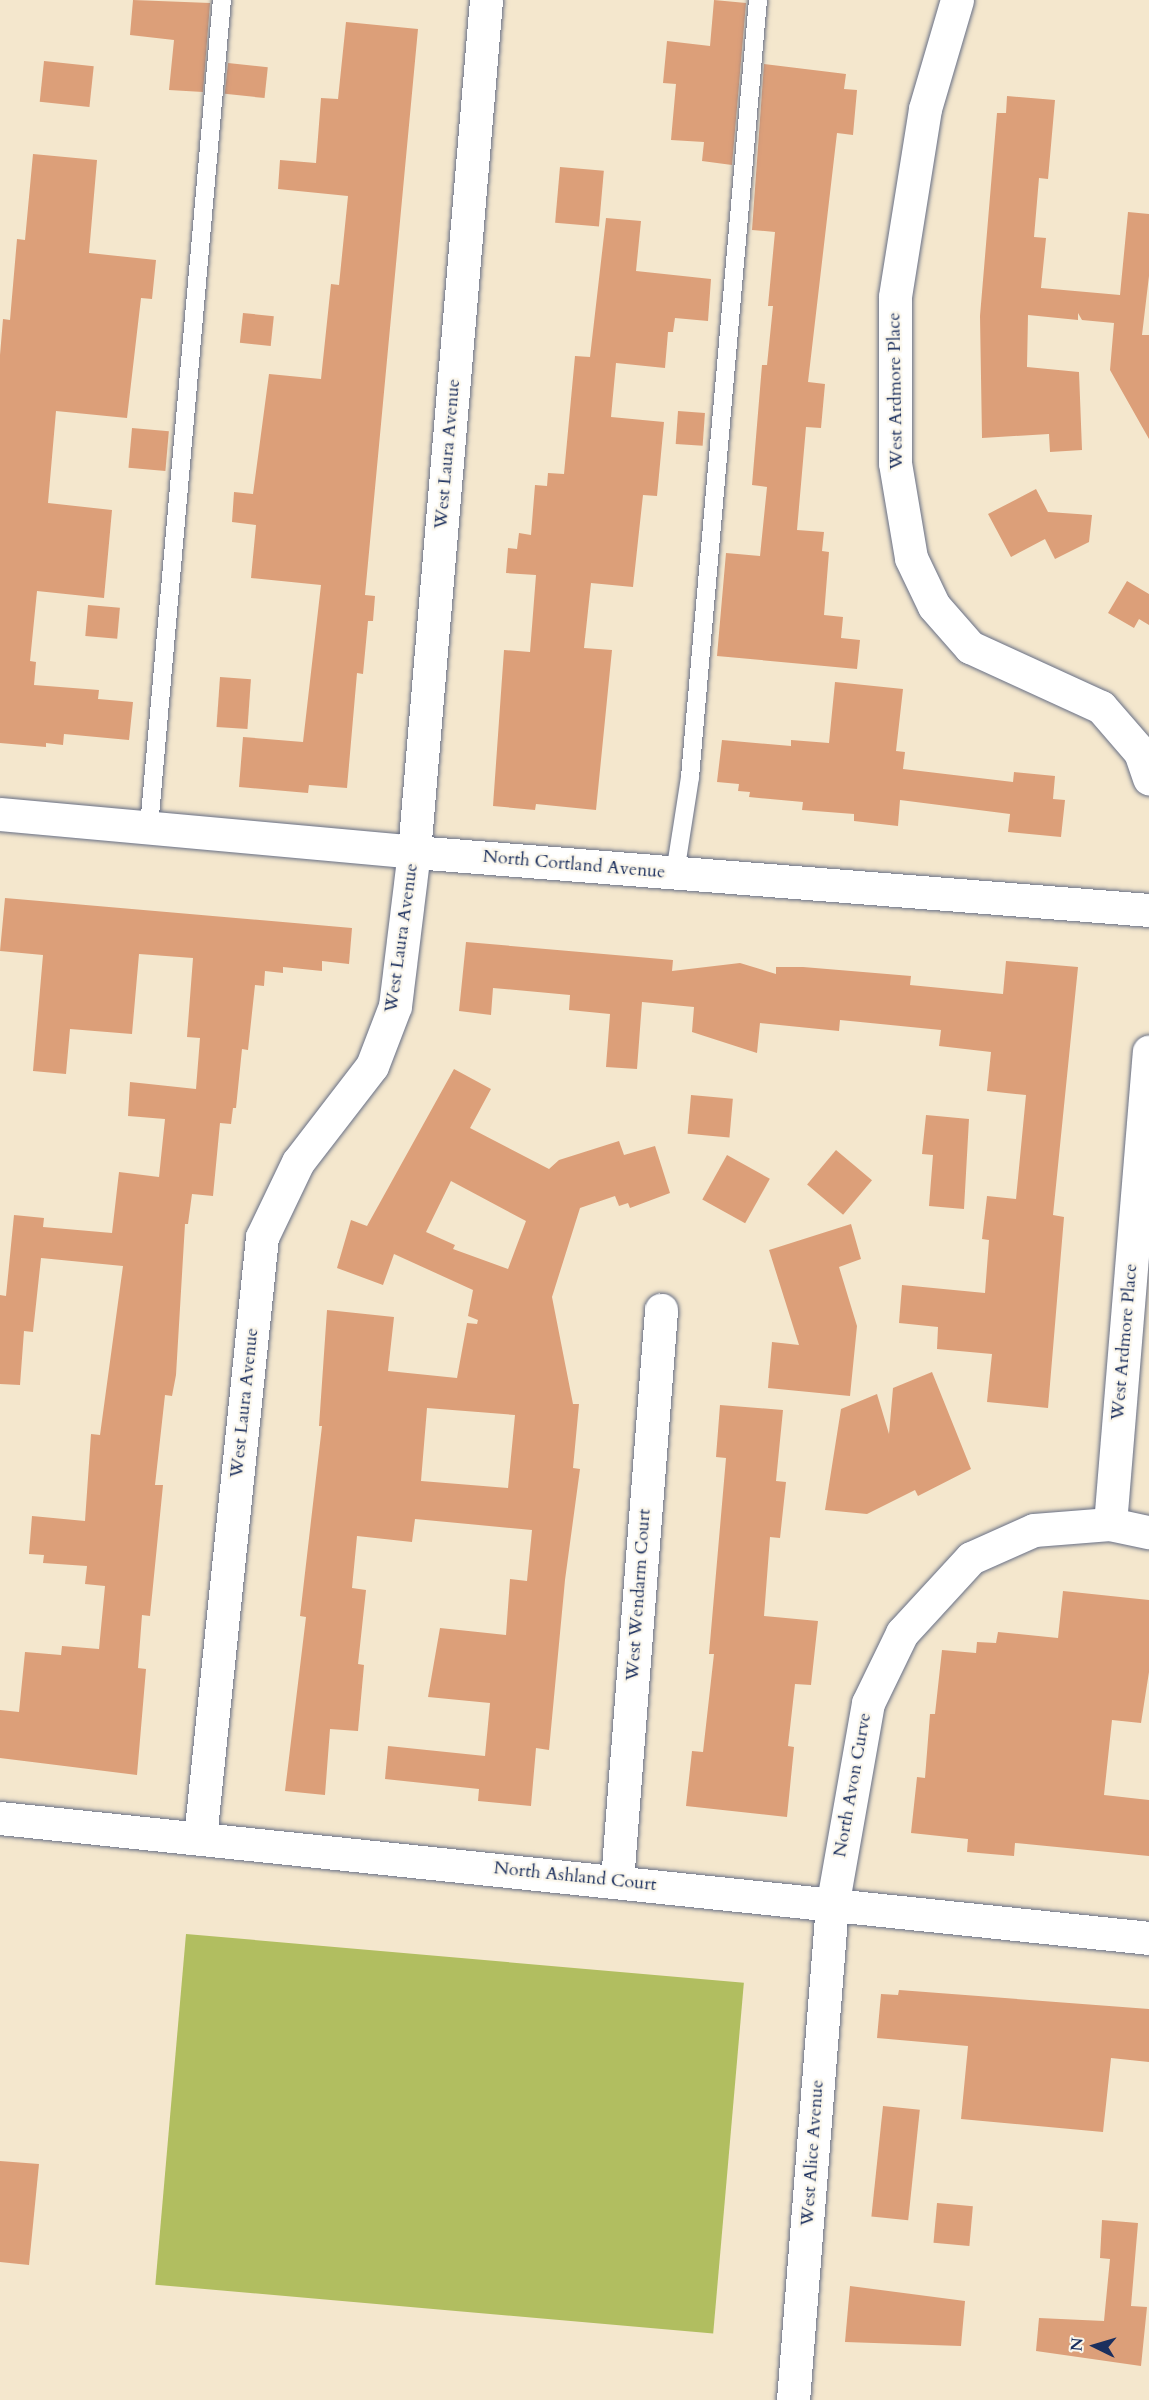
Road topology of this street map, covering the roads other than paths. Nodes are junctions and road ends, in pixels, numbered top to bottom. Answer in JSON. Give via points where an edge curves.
{"nodes":[{"id":1,"x":222,"y":0,"type":"edge"},
{"id":2,"x":486,"y":0,"type":"edge"},
{"id":3,"x":758,"y":0,"type":"edge"},
{"id":4,"x":957,"y":0,"type":"edge"},
{"id":5,"x":1149,"y":778,"type":"edge"},
{"id":6,"x":0,"y":814,"type":"edge"},
{"id":7,"x":150,"y":827,"type":"junction"},
{"id":8,"x":414,"y":852,"type":"junction"},
{"id":9,"x":675,"y":873,"type":"junction"},
{"id":10,"x":1149,"y":910,"type":"edge"},
{"id":11,"x":1149,"y":1052,"type":"edge"},
{"id":12,"x":661,"y":1310,"type":"dead end"},
{"id":13,"x":1110,"y":1524,"type":"junction"},
{"id":14,"x":1149,"y":1532,"type":"edge"},
{"id":15,"x":0,"y":1818,"type":"edge"},
{"id":16,"x":200,"y":1838,"type":"junction"},
{"id":17,"x":617,"y":1881,"type":"junction"},
{"id":18,"x":832,"y":1907,"type":"junction"},
{"id":19,"x":1149,"y":1938,"type":"edge"},
{"id":20,"x":793,"y":2400,"type":"edge"},
{"id":21,"x":798,"y":2400,"type":"edge"}],
"edges":[{"from":1,"to":7,"type":"lane"},
{"from":2,"to":8,"type":"street","name":"West Laura Avenue"},
{"from":3,"to":9,"type":"lane","via":[[690,777]]},
{"from":4,"to":5,"type":"street","name":"West Ardmore Place","via":[[925,109],[895,297],[895,463],[911,558],[934,606],[970,647],[1101,707],[1140,752]]},
{"from":6,"to":7,"type":"street","name":"North Cortland Avenue"},
{"from":7,"to":8,"type":"street","name":"North Cortland Avenue"},
{"from":8,"to":9,"type":"street","name":"North Cortland Avenue"},
{"from":8,"to":16,"type":"street","name":"West Laura Avenue","via":[[395,1006],[372,1066],[298,1161],[262,1237]]},
{"from":9,"to":10,"type":"street","name":"North Cortland Avenue"},
{"from":11,"to":13,"type":"street","name":"West Ardmore Place"},
{"from":12,"to":17,"type":"street","name":"West Wendarm Court"},
{"from":13,"to":14,"type":"street","name":"North Avon Curve"},
{"from":13,"to":18,"type":"street","name":"North Avon Curve","via":[[1034,1530],[971,1558],[902,1633],[868,1703]]},
{"from":15,"to":16,"type":"street","name":"North Ashland Court"},
{"from":16,"to":17,"type":"street","name":"North Ashland Court"},
{"from":17,"to":18,"type":"street","name":"North Ashland Court"},
{"from":18,"to":19,"type":"street","name":"North Ashland Court"},
{"from":18,"to":20,"type":"street","name":"West Alice Avenue"},
{"from":20,"to":21,"type":"street"}]}
